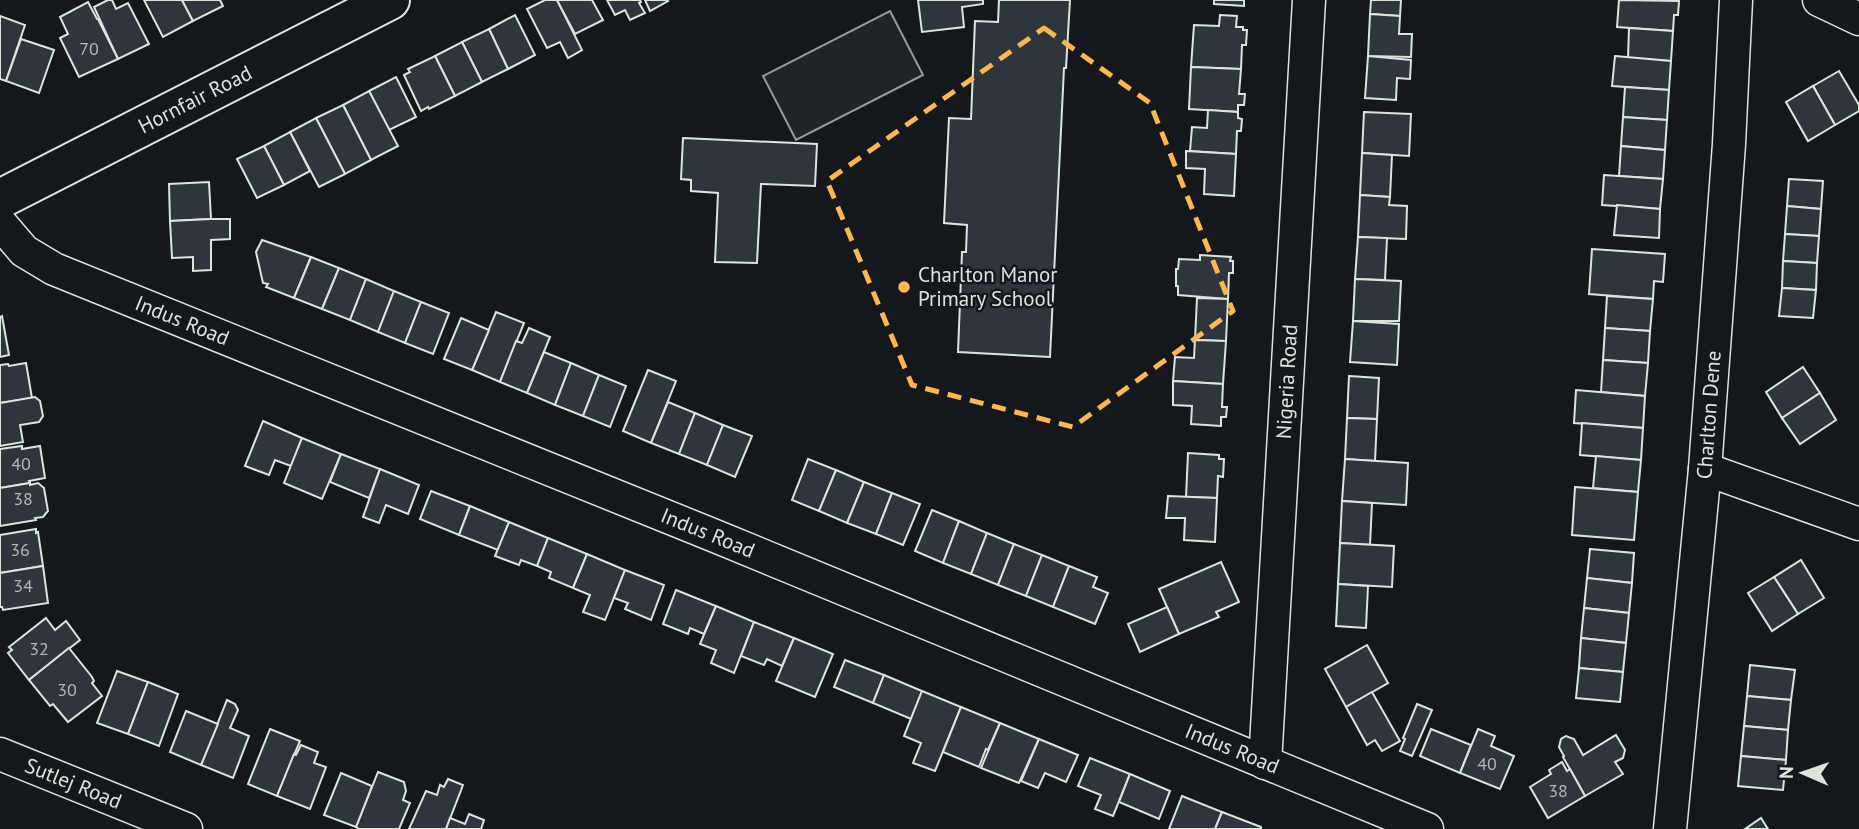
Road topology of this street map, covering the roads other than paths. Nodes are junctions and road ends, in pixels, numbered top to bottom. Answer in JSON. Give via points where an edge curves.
{"nodes":[{"id":1,"x":1309,"y":0,"type":"edge"},
{"id":2,"x":1736,"y":0,"type":"edge"},
{"id":3,"x":1819,"y":0,"type":"edge"},
{"id":4,"x":382,"y":2,"type":"edge"},
{"id":5,"x":1859,"y":19,"type":"edge"},
{"id":6,"x":0,"y":199,"type":"edge"},
{"id":7,"x":0,"y":223,"type":"edge"},
{"id":8,"x":1705,"y":469,"type":"junction"},
{"id":9,"x":1859,"y":524,"type":"edge"},
{"id":10,"x":0,"y":754,"type":"edge"},
{"id":11,"x":1265,"y":763,"type":"junction"},
{"id":12,"x":186,"y":829,"type":"edge"},
{"id":13,"x":1427,"y":829,"type":"edge"},
{"id":14,"x":1670,"y":829,"type":"edge"}],
"edges":[{"from":1,"to":11,"type":"street","name":"Nigeria Road"},
{"from":2,"to":8,"type":"street","name":"Charlton Dene"},
{"from":3,"to":5,"type":"street"},
{"from":4,"to":6,"type":"street","name":"Hornfair Road"},
{"from":7,"to":11,"type":"street","name":"Indus Road","via":[[24,251],[54,269]]},
{"from":8,"to":9,"type":"street"},
{"from":8,"to":14,"type":"street","name":"Charlton Dene"},
{"from":10,"to":12,"type":"street","name":"Sutlej Road"},
{"from":11,"to":13,"type":"street","name":"Indus Road"}]}
